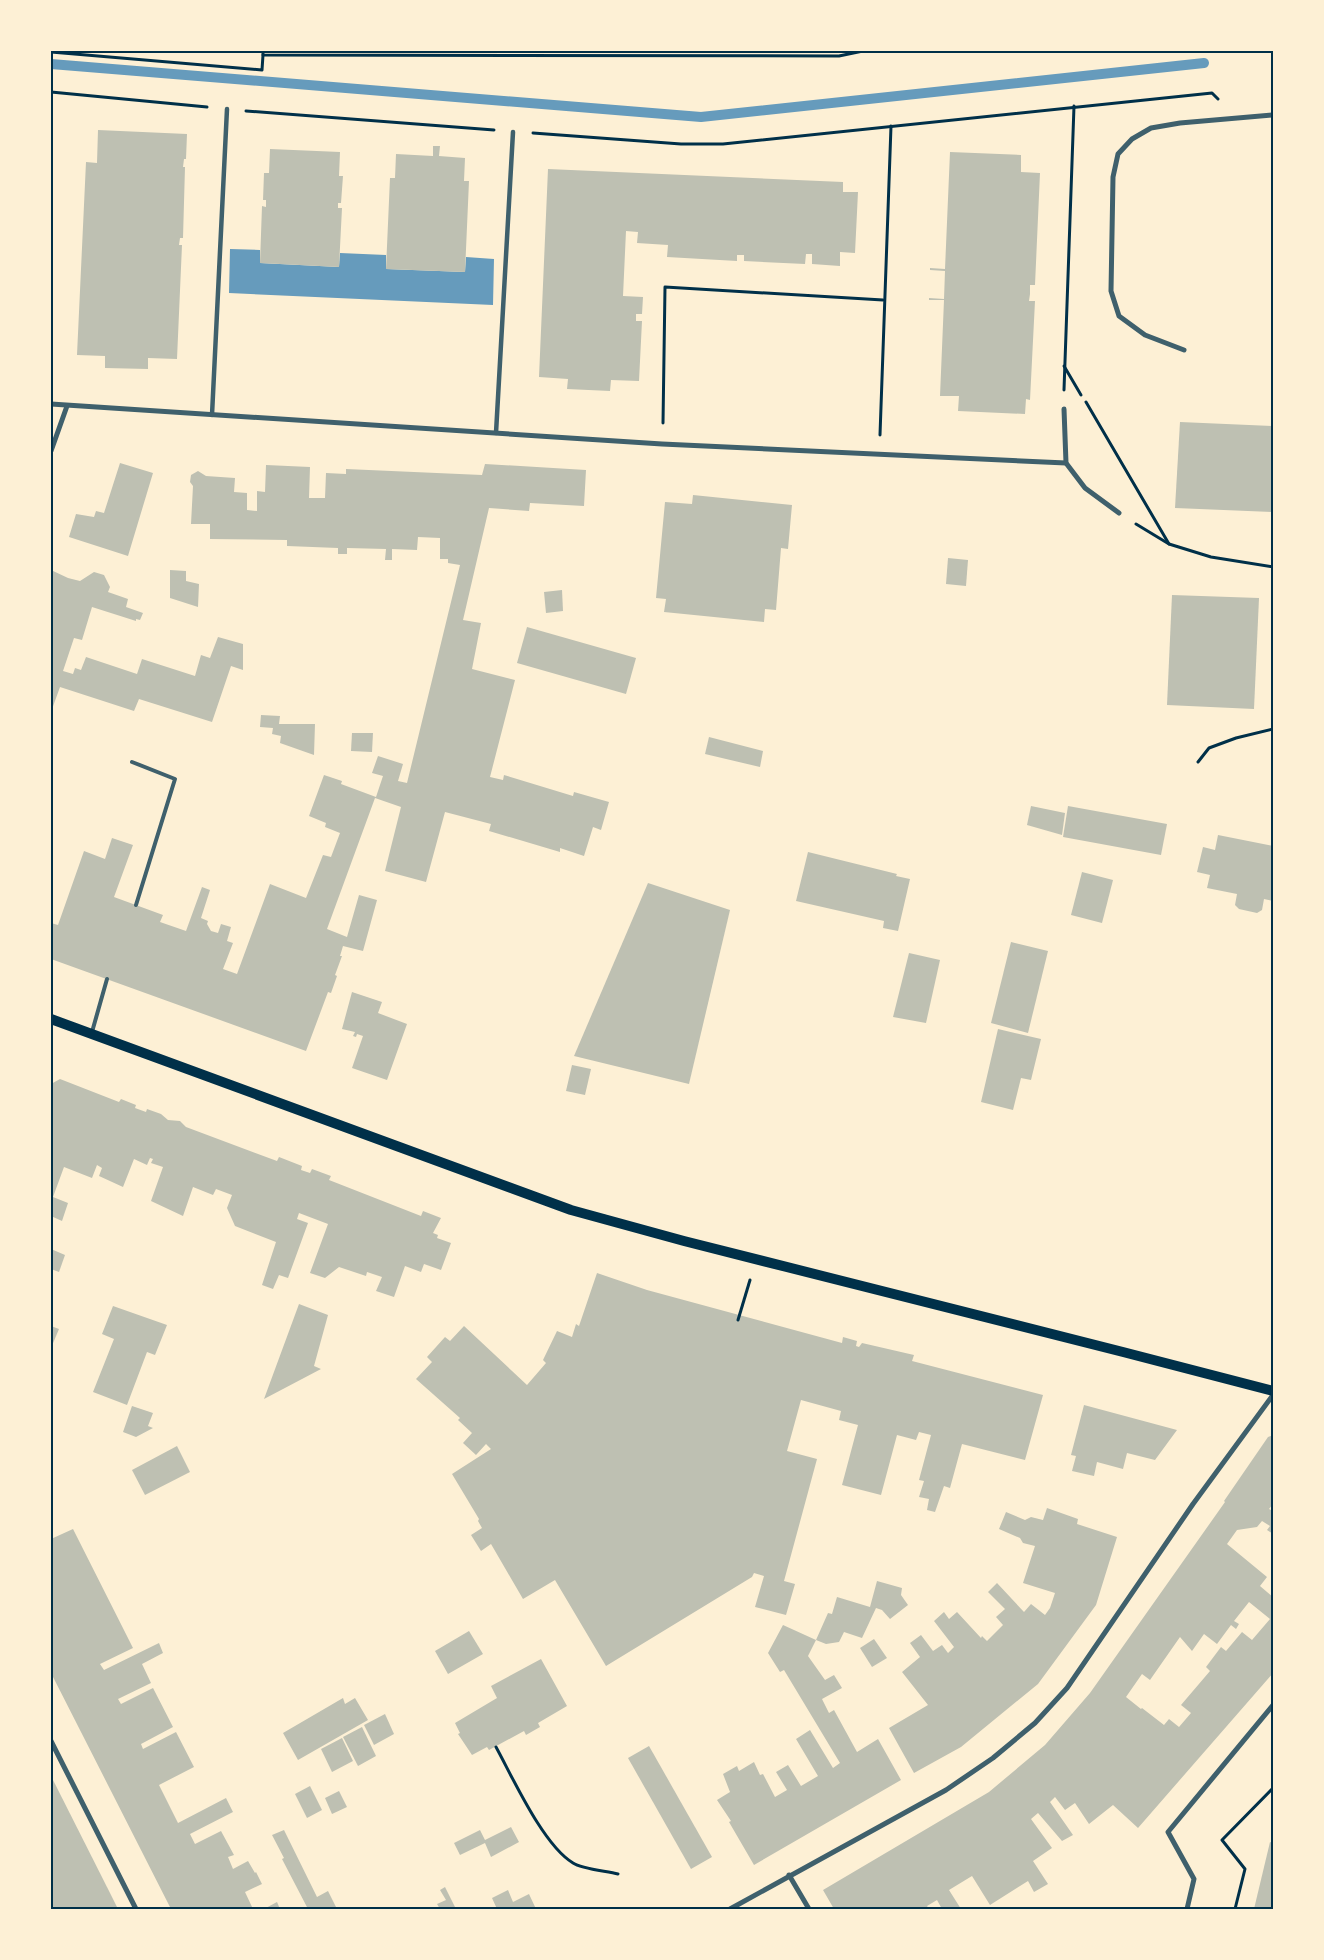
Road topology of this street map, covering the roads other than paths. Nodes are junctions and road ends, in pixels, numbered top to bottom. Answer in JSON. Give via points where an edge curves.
{"nodes":[{"id":1,"x":227,"y":109,"type":"road end"},
{"id":2,"x":1273,"y":115,"type":"edge"},
{"id":3,"x":513,"y":132,"type":"road end"},
{"id":4,"x":1184,"y":350,"type":"dead end"},
{"id":5,"x":51,"y":404,"type":"edge"},
{"id":6,"x":67,"y":406,"type":"junction"},
{"id":7,"x":1064,"y":409,"type":"dead end"},
{"id":8,"x":212,"y":415,"type":"junction"},
{"id":9,"x":496,"y":433,"type":"junction"},
{"id":10,"x":51,"y":451,"type":"edge"},
{"id":11,"x":1066,"y":463,"type":"junction"},
{"id":12,"x":1119,"y":513,"type":"road end"},
{"id":13,"x":132,"y":762,"type":"dead end"},
{"id":14,"x":136,"y":905,"type":"dead end"},
{"id":15,"x":107,"y":979,"type":"dead end"},
{"id":16,"x":52,"y":1021,"type":"edge"},
{"id":17,"x":91,"y":1034,"type":"junction"},
{"id":18,"x":1273,"y":1391,"type":"edge"},
{"id":19,"x":1273,"y":1395,"type":"edge"},
{"id":20,"x":1273,"y":1705,"type":"edge"},
{"id":21,"x":51,"y":1741,"type":"edge"},
{"id":22,"x":790,"y":1875,"type":"junction"},
{"id":23,"x":136,"y":1909,"type":"edge"},
{"id":24,"x":730,"y":1909,"type":"edge"},
{"id":25,"x":809,"y":1909,"type":"edge"},
{"id":26,"x":1188,"y":1909,"type":"edge"}],
"edges":[{"from":1,"to":8,"type":"street"},
{"from":2,"to":4,"type":"street","via":[[1151,128],[1132,139],[1118,154],[1113,177],[1111,291],[1118,316],[1145,335]]},
{"from":3,"to":9,"type":"street"},
{"from":5,"to":6,"type":"street"},
{"from":6,"to":8,"type":"street"},
{"from":6,"to":10,"type":"street"},
{"from":7,"to":11,"type":"street"},
{"from":8,"to":9,"type":"street"},
{"from":9,"to":11,"type":"street"},
{"from":11,"to":12,"type":"street","via":[[1085,488]]},
{"from":13,"to":14,"type":"lane","via":[[176,779]]},
{"from":15,"to":17,"type":"lane"},
{"from":16,"to":17,"type":"main road"},
{"from":17,"to":18,"type":"main road","via":[[570,1210]]},
{"from":19,"to":22,"type":"street","via":[[1193,1504],[1067,1688],[1035,1723],[993,1758],[946,1790]]},
{"from":20,"to":26,"type":"street","via":[[1168,1832],[1194,1880]]},
{"from":21,"to":23,"type":"street"},
{"from":22,"to":24,"type":"street"},
{"from":22,"to":25,"type":"street"}]}
